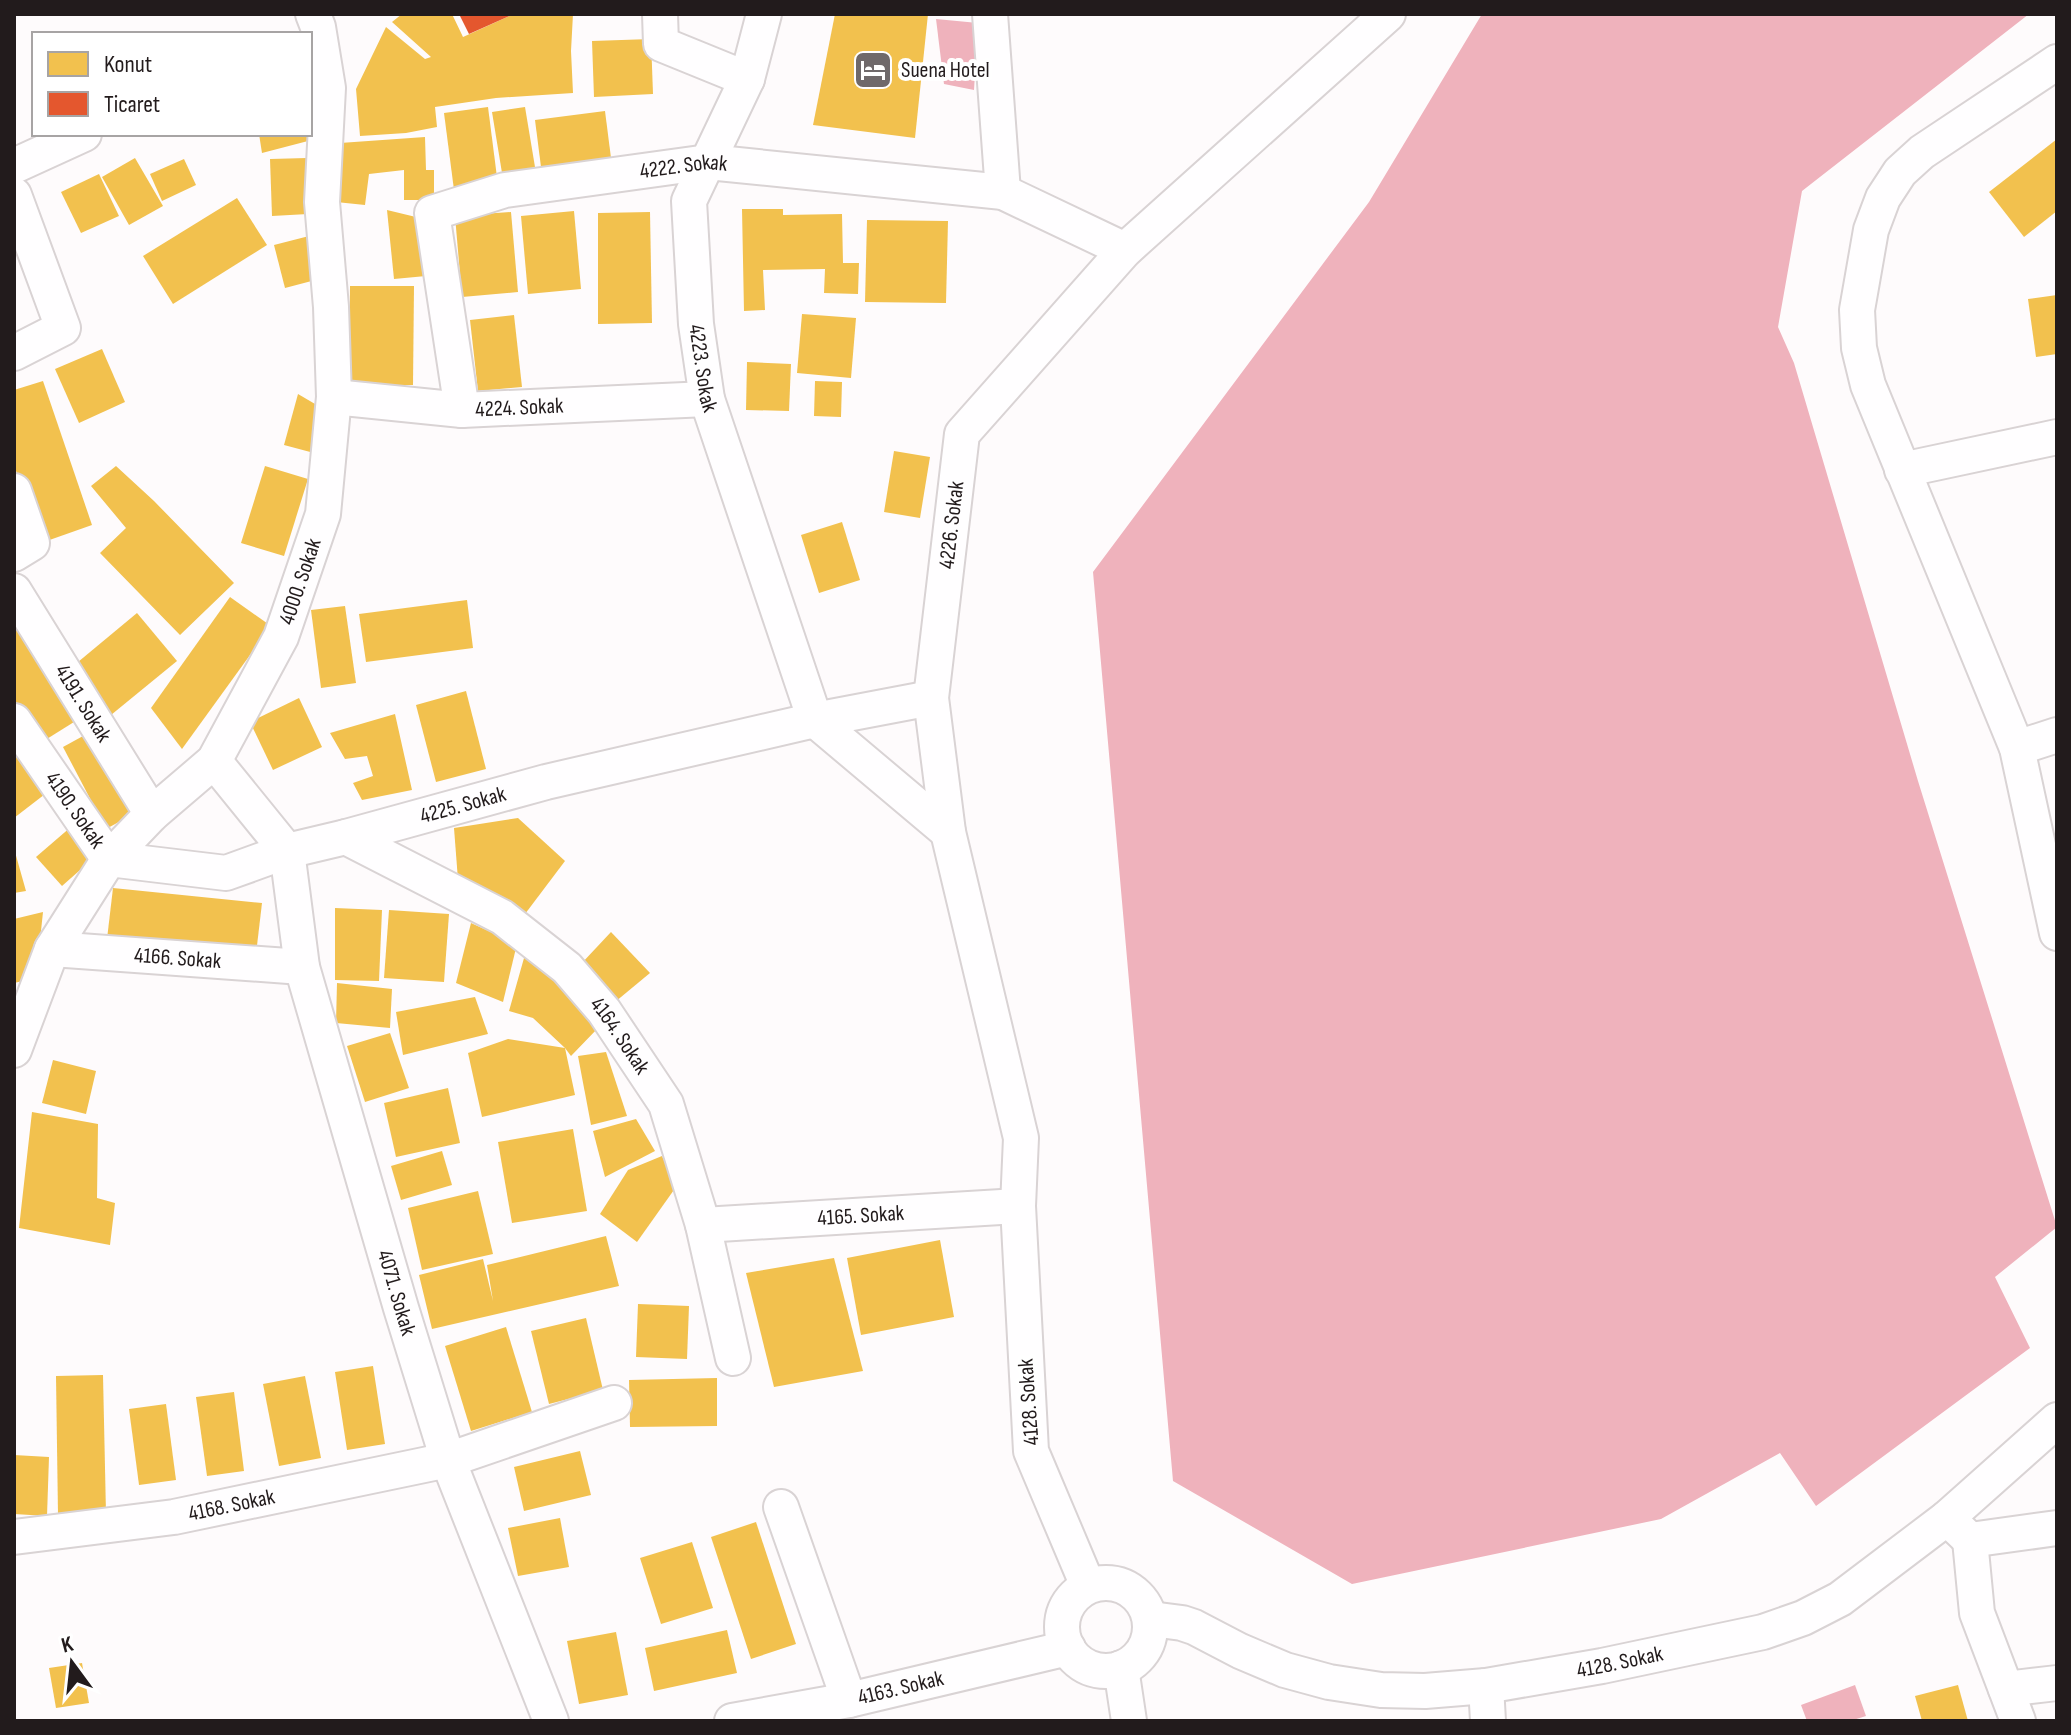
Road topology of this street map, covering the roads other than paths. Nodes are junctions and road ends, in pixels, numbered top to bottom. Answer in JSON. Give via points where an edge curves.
{"nodes":[{"id":1,"x":660,"y":14,"type":"edge"},
{"id":2,"x":764,"y":14,"type":"edge"},
{"id":3,"x":990,"y":14,"type":"edge"},
{"id":4,"x":1388,"y":14,"type":"edge"},
{"id":5,"x":320,"y":22,"type":"edge"},
{"id":6,"x":2057,"y":62,"type":"edge"},
{"id":7,"x":747,"y":79,"type":"junction"},
{"id":8,"x":80,"y":136,"type":"edge"},
{"id":9,"x":708,"y":162,"type":"junction"},
{"id":10,"x":14,"y":166,"type":"edge"},
{"id":11,"x":1003,"y":192,"type":"junction"},
{"id":12,"x":14,"y":195,"type":"edge"},
{"id":13,"x":1125,"y":250,"type":"junction"},
{"id":14,"x":14,"y":353,"type":"edge"},
{"id":15,"x":334,"y":397,"type":"junction"},
{"id":16,"x":707,"y":399,"type":"junction"},
{"id":17,"x":462,"y":410,"type":"junction"},
{"id":18,"x":2057,"y":437,"type":"edge"},
{"id":19,"x":1902,"y":470,"type":"junction"},
{"id":20,"x":14,"y":491,"type":"edge"},
{"id":21,"x":23,"y":548,"type":"edge"},
{"id":22,"x":14,"y":591,"type":"edge"},
{"id":23,"x":931,"y":698,"type":"junction"},
{"id":24,"x":815,"y":720,"type":"junction"},
{"id":25,"x":14,"y":721,"type":"edge"},
{"id":26,"x":2057,"y":735,"type":"edge"},
{"id":27,"x":2017,"y":748,"type":"junction"},
{"id":28,"x":214,"y":761,"type":"junction"},
{"id":29,"x":152,"y":814,"type":"junction"},
{"id":30,"x":948,"y":832,"type":"junction"},
{"id":31,"x":346,"y":837,"type":"junction"},
{"id":32,"x":287,"y":851,"type":"junction"},
{"id":33,"x":109,"y":859,"type":"junction"},
{"id":34,"x":2057,"y":933,"type":"edge"},
{"id":35,"x":52,"y":949,"type":"junction"},
{"id":36,"x":302,"y":967,"type":"junction"},
{"id":37,"x":14,"y":1050,"type":"edge"},
{"id":38,"x":1018,"y":1206,"type":"junction"},
{"id":39,"x":703,"y":1225,"type":"junction"},
{"id":40,"x":733,"y":1358,"type":"dead end"},
{"id":41,"x":614,"y":1403,"type":"dead end"},
{"id":42,"x":2057,"y":1420,"type":"edge"},
{"id":43,"x":448,"y":1460,"type":"junction"},
{"id":44,"x":781,"y":1507,"type":"dead end"},
{"id":45,"x":2057,"y":1528,"type":"edge"},
{"id":46,"x":1958,"y":1529,"type":"junction"},
{"id":47,"x":14,"y":1537,"type":"edge"},
{"id":48,"x":1088,"y":1586,"type":"junction"},
{"id":49,"x":1151,"y":1619,"type":"junction"},
{"id":50,"x":1068,"y":1648,"type":"junction"},
{"id":51,"x":1121,"y":1668,"type":"junction"},
{"id":52,"x":2057,"y":1683,"type":"edge"},
{"id":53,"x":1486,"y":1686,"type":"junction"},
{"id":54,"x":2006,"y":1689,"type":"junction"},
{"id":55,"x":849,"y":1700,"type":"junction"},
{"id":56,"x":551,"y":1721,"type":"edge"},
{"id":57,"x":732,"y":1721,"type":"edge"},
{"id":58,"x":1129,"y":1721,"type":"edge"},
{"id":59,"x":1488,"y":1721,"type":"edge"},
{"id":60,"x":2018,"y":1721,"type":"edge"}],
"edges":[{"from":1,"to":7,"type":"street","via":[[661,44]]},
{"from":2,"to":7,"type":"street","name":"4223. Sokak"},
{"from":3,"to":11,"type":"street"},
{"from":4,"to":13,"type":"street","name":"4226. Sokak"},
{"from":5,"to":15,"type":"street","name":"4000. Sokak","via":[[328,88],[322,202]]},
{"from":6,"to":19,"type":"street","via":[[1922,152],[1883,198],[1871,230],[1857,310],[1859,348]]},
{"from":7,"to":9,"type":"street","name":"4223. Sokak"},
{"from":8,"to":10,"type":"street"},
{"from":9,"to":11,"type":"street","name":"4222. Sokak"},
{"from":9,"to":16,"type":"street","name":"4223. Sokak","via":[[689,201],[696,324]]},
{"from":9,"to":17,"type":"street","name":"4222. Sokak","via":[[505,190],[432,213]]},
{"from":11,"to":13,"type":"street","name":"4222. Sokak"},
{"from":12,"to":14,"type":"street","via":[[63,328]]},
{"from":13,"to":23,"type":"street","name":"4226. Sokak","via":[[962,434]]},
{"from":15,"to":17,"type":"street","name":"4224. Sokak"},
{"from":15,"to":28,"type":"street","name":"4000. Sokak","via":[[323,514],[281,637]]},
{"from":16,"to":17,"type":"street","name":"4224. Sokak"},
{"from":16,"to":24,"type":"street","name":"4223. Sokak"},
{"from":18,"to":19,"type":"street"},
{"from":19,"to":27,"type":"street"},
{"from":20,"to":21,"type":"street"},
{"from":22,"to":29,"type":"street","name":"4191. Sokak"},
{"from":23,"to":24,"type":"street","name":"4225. Sokak"},
{"from":23,"to":30,"type":"street","name":"4226. Sokak"},
{"from":24,"to":30,"type":"street"},
{"from":24,"to":31,"type":"street","name":"4225. Sokak","via":[[546,782]]},
{"from":25,"to":33,"type":"street","name":"4190. Sokak"},
{"from":26,"to":27,"type":"street"},
{"from":27,"to":34,"type":"street"},
{"from":28,"to":29,"type":"street","name":"4000. Sokak"},
{"from":28,"to":32,"type":"street"},
{"from":29,"to":33,"type":"street","name":"4000. Sokak"},
{"from":30,"to":38,"type":"street","name":"4226. Sokak","via":[[1021,1138]]},
{"from":31,"to":32,"type":"street","name":"4225. Sokak"},
{"from":31,"to":39,"type":"street","name":"4164. Sokak","via":[[502,917],[567,968],[604,1011],[666,1104]]},
{"from":32,"to":33,"type":"street","name":"4225. Sokak","via":[[226,873]]},
{"from":32,"to":36,"type":"street","name":"4071. Sokak"},
{"from":33,"to":35,"type":"street","name":"4000. Sokak"},
{"from":35,"to":36,"type":"street","name":"4166. Sokak"},
{"from":35,"to":37,"type":"street","name":"4000. Sokak"},
{"from":36,"to":43,"type":"street","name":"4071. Sokak"},
{"from":38,"to":39,"type":"street","name":"4165. Sokak"},
{"from":38,"to":48,"type":"street","name":"4128. Sokak","via":[[1031,1451]]},
{"from":39,"to":40,"type":"street","name":"4164. Sokak"},
{"from":41,"to":43,"type":"street","name":"4168. Sokak"},
{"from":42,"to":46,"type":"street"},
{"from":43,"to":47,"type":"street","name":"4168. Sokak","via":[[174,1517]]},
{"from":43,"to":56,"type":"street","name":"4071. Sokak"},
{"from":44,"to":55,"type":"street"},
{"from":45,"to":46,"type":"street","name":"4128. Sokak"},
{"from":46,"to":53,"type":"street","name":"4128. Sokak","via":[[1840,1599],[1763,1632]]},
{"from":46,"to":54,"type":"street","via":[[1977,1613]]},
{"from":48,"to":49,"type":"street","via":[[1128,1588]]},
{"from":48,"to":50,"type":"street","via":[[1068,1604],[1063,1619]]},
{"from":49,"to":51,"type":"street","via":[[1144,1649]]},
{"from":49,"to":53,"type":"street","name":"4128. Sokak","via":[[1194,1627],[1285,1670],[1329,1682],[1411,1691]]},
{"from":50,"to":51,"type":"street","via":[[1091,1668]]},
{"from":50,"to":55,"type":"street","name":"4163. Sokak"},
{"from":51,"to":58,"type":"street"},
{"from":52,"to":54,"type":"street"},
{"from":53,"to":59,"type":"street"},
{"from":54,"to":60,"type":"street"},
{"from":55,"to":57,"type":"street","name":"4163. Sokak"}]}
